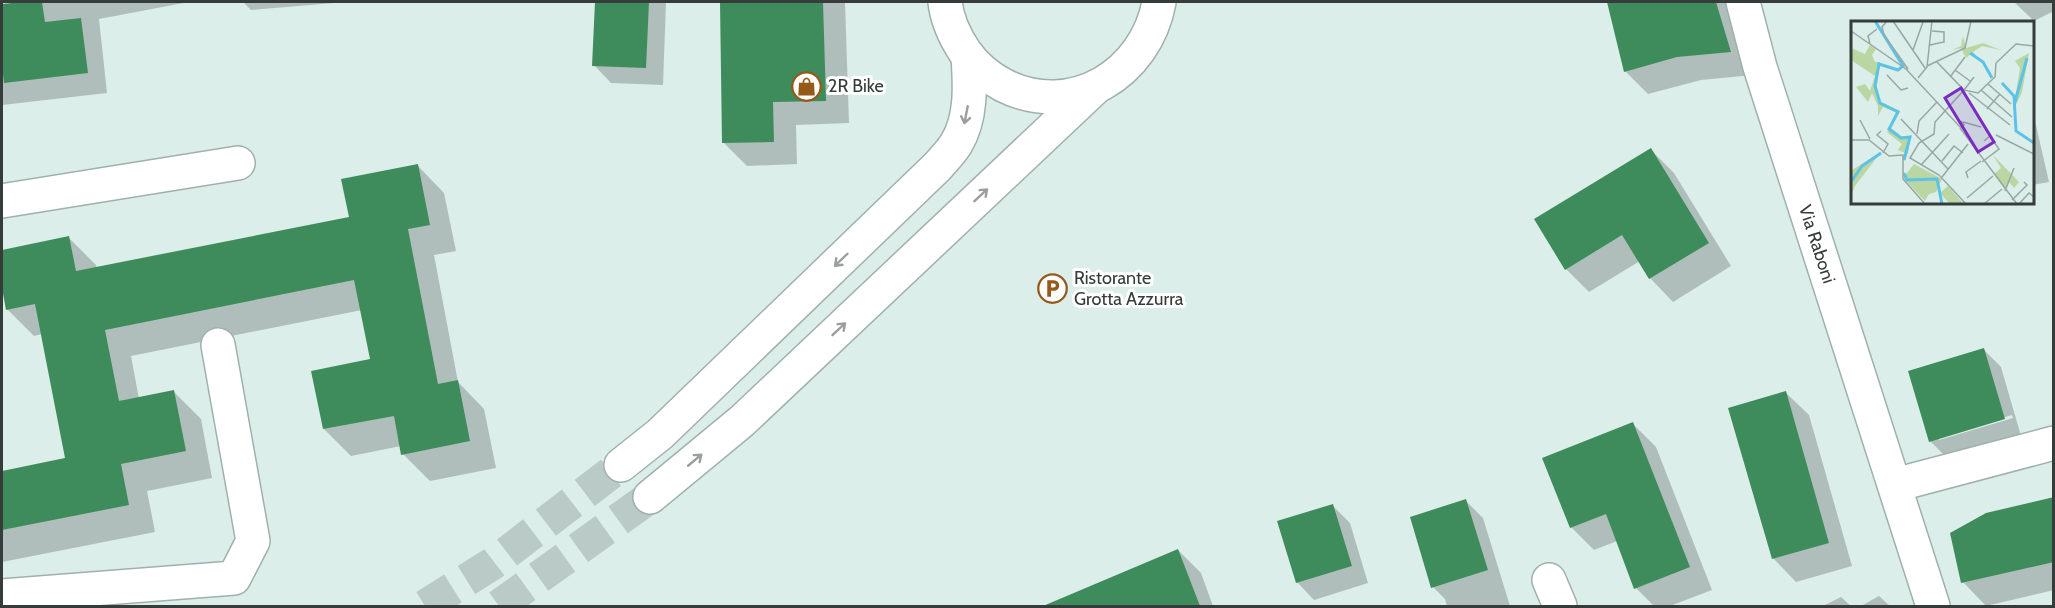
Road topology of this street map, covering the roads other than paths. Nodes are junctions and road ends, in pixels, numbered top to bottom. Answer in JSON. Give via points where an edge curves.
{"nodes":[{"id":1,"x":945,"y":2,"type":"edge"},
{"id":2,"x":1159,"y":2,"type":"edge"},
{"id":3,"x":1183,"y":2,"type":"edge"},
{"id":4,"x":1743,"y":2,"type":"edge"},
{"id":5,"x":1148,"y":38,"type":"junction"},
{"id":6,"x":968,"y":56,"type":"junction"},
{"id":7,"x":1096,"y":87,"type":"junction"},
{"id":8,"x":238,"y":163,"type":"dead end"},
{"id":9,"x":2,"y":201,"type":"edge"},
{"id":10,"x":219,"y":345,"type":"dead end"},
{"id":11,"x":2054,"y":443,"type":"edge"},
{"id":12,"x":621,"y":465,"type":"tunnel mouth"},
{"id":13,"x":1895,"y":485,"type":"junction"},
{"id":14,"x":650,"y":497,"type":"tunnel mouth"},
{"id":15,"x":2,"y":596,"type":"edge"},
{"id":16,"x":1933,"y":606,"type":"edge"}],
"edges":[{"from":1,"to":6,"type":"main road","via":[[951,26]]},
{"from":2,"to":5,"type":"main road"},
{"from":3,"to":5,"type":"main road"},
{"from":4,"to":13,"type":"main road","name":"Via Raboni","via":[[1760,67]]},
{"from":5,"to":7,"type":"main road","via":[[1126,67]]},
{"from":6,"to":7,"type":"main road","via":[[995,80],[1027,94],[1062,96]]},
{"from":6,"to":12,"type":"main road","one_way":true,"via":[[966,121],[957,143],[938,166],[660,434]]},
{"from":14,"to":7,"type":"main road","one_way":true,"via":[[742,421]]},
{"from":8,"to":9,"type":"main road"},
{"from":10,"to":15,"type":"main road","via":[[253,541],[234,578]]},
{"from":11,"to":13,"type":"main road"},
{"from":13,"to":16,"type":"main road","name":"Via Raboni"}]}
